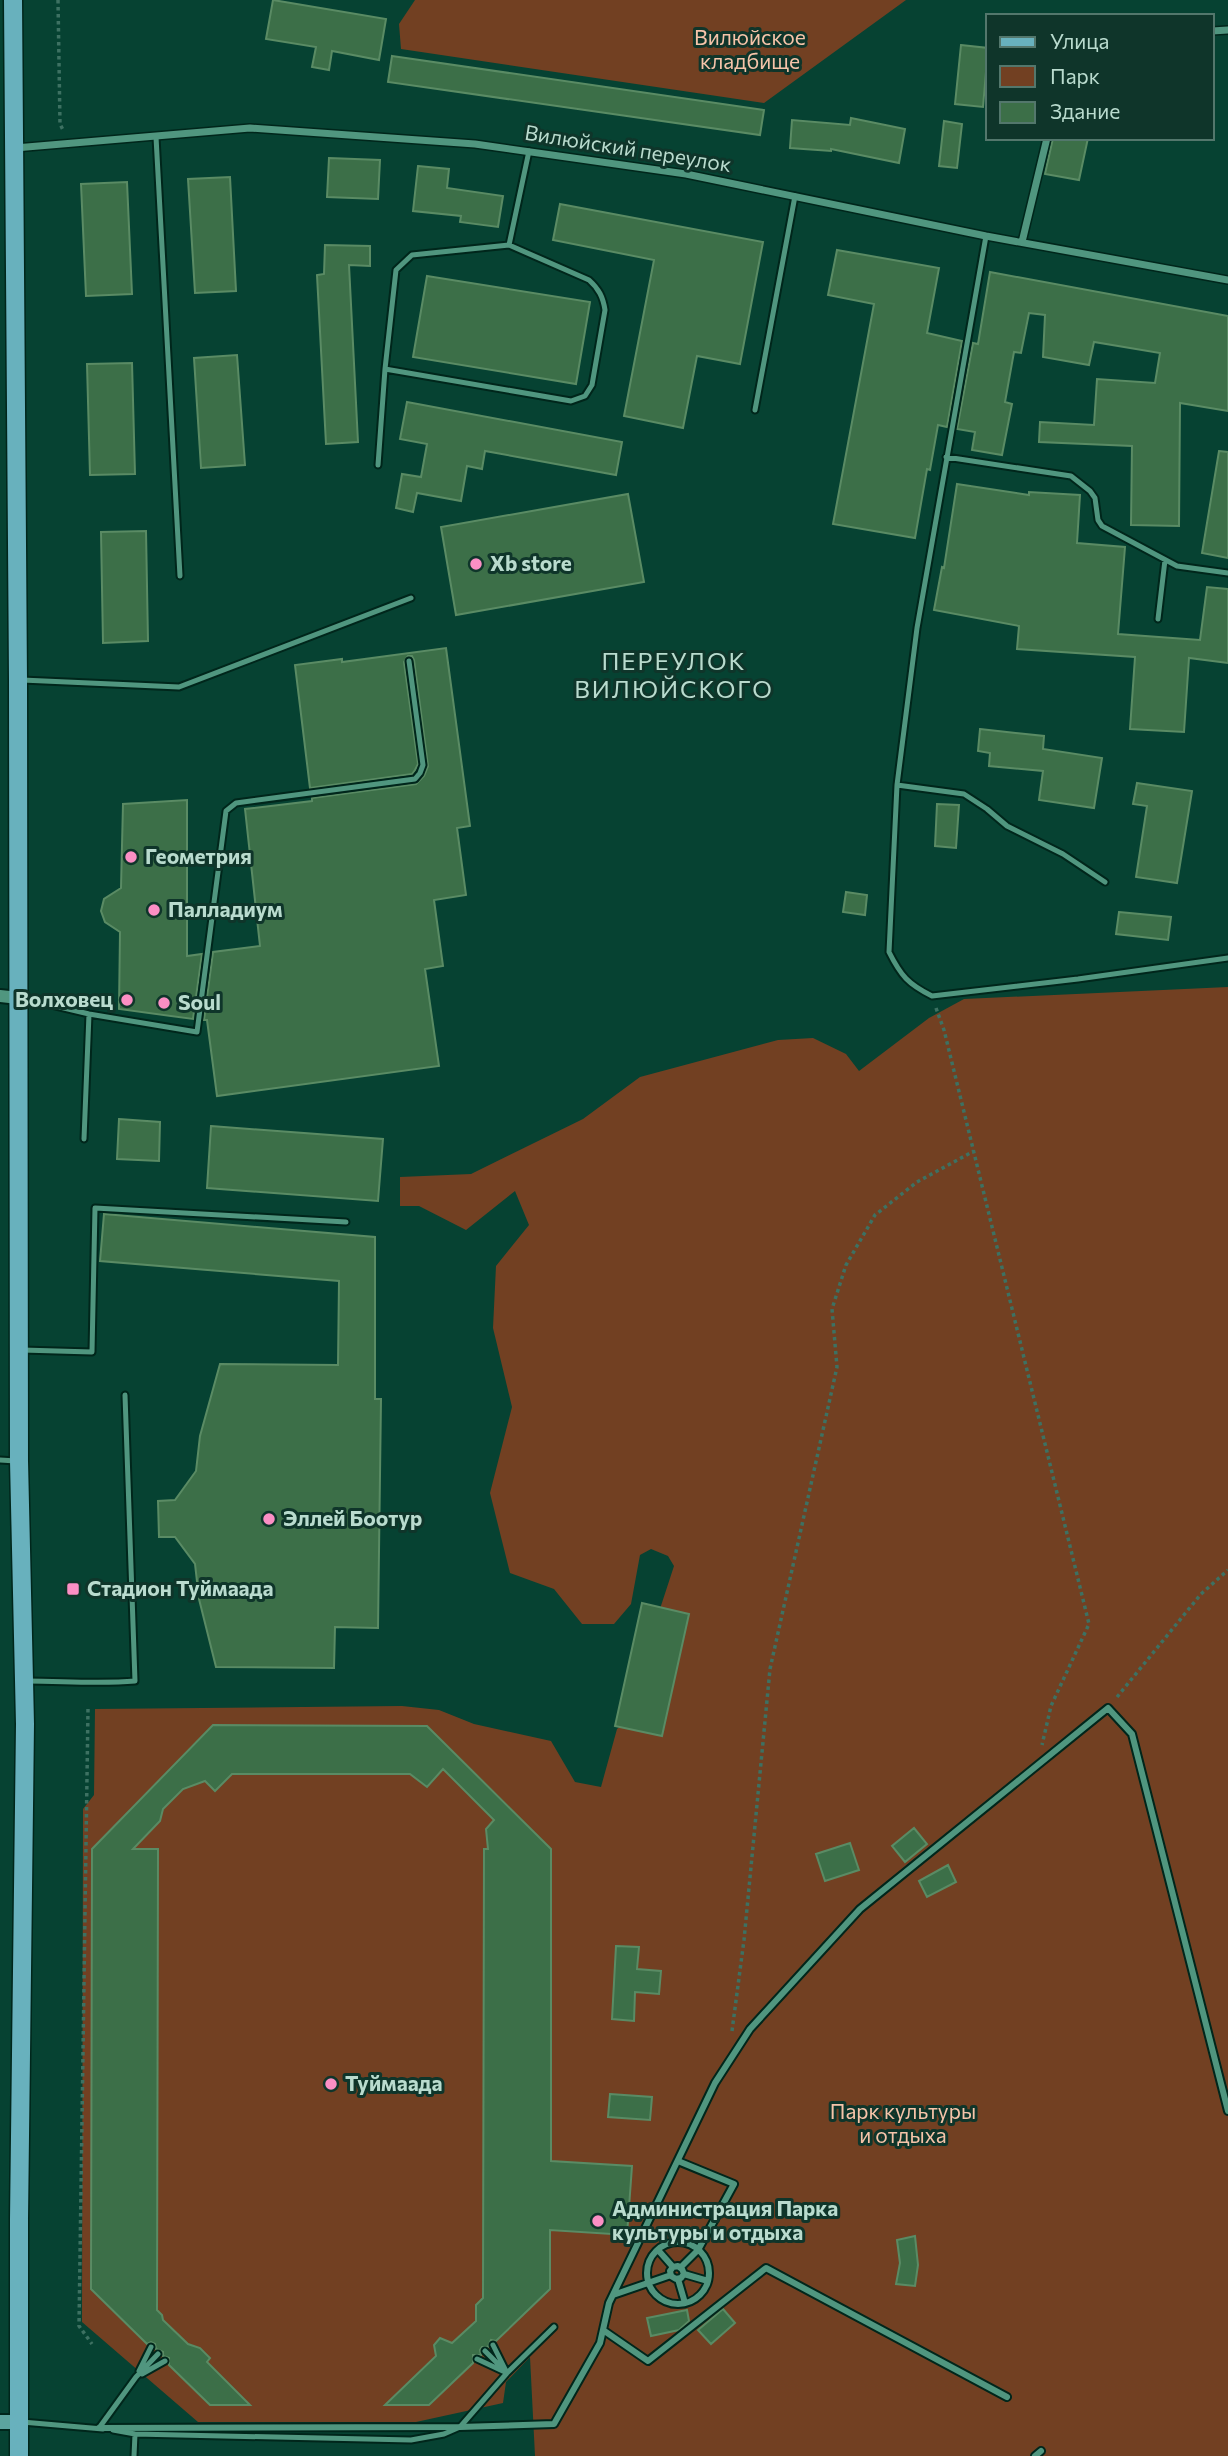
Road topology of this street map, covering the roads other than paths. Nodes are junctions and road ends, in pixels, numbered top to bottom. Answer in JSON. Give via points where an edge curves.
{"nodes":[{"id":1,"x":13,"y":0,"type":"edge"},
{"id":2,"x":156,"y":136,"type":"junction"},
{"id":3,"x":1047,"y":140,"type":"edge"},
{"id":4,"x":15,"y":148,"type":"junction"},
{"id":5,"x":529,"y":151,"type":"junction"},
{"id":6,"x":796,"y":196,"type":"junction"},
{"id":7,"x":986,"y":236,"type":"junction"},
{"id":8,"x":1022,"y":242,"type":"junction"},
{"id":9,"x":509,"y":245,"type":"junction"},
{"id":10,"x":1228,"y":280,"type":"edge"},
{"id":11,"x":385,"y":369,"type":"junction"},
{"id":12,"x":755,"y":410,"type":"dead end"},
{"id":13,"x":946,"y":457,"type":"junction"},
{"id":14,"x":378,"y":465,"type":"dead end"},
{"id":15,"x":1165,"y":560,"type":"junction"},
{"id":16,"x":1228,"y":573,"type":"edge"},
{"id":17,"x":180,"y":576,"type":"dead end"},
{"id":18,"x":411,"y":598,"type":"dead end"},
{"id":19,"x":1158,"y":620,"type":"dead end"},
{"id":20,"x":409,"y":661,"type":"dead end"},
{"id":21,"x":18,"y":680,"type":"junction"},
{"id":22,"x":897,"y":785,"type":"junction"},
{"id":23,"x":1105,"y":882,"type":"dead end"},
{"id":24,"x":1228,"y":958,"type":"edge"},
{"id":25,"x":0,"y":996,"type":"edge"},
{"id":26,"x":18,"y":998,"type":"junction"},
{"id":27,"x":89,"y":1014,"type":"junction"},
{"id":28,"x":84,"y":1139,"type":"dead end"},
{"id":29,"x":346,"y":1223,"type":"dead end"},
{"id":30,"x":19,"y":1350,"type":"junction"},
{"id":31,"x":125,"y":1395,"type":"dead end"},
{"id":32,"x":0,"y":1460,"type":"edge"},
{"id":33,"x":19,"y":1461,"type":"junction"},
{"id":34,"x":24,"y":1681,"type":"junction"},
{"id":35,"x":1228,"y":2111,"type":"edge"},
{"id":36,"x":678,"y":2161,"type":"junction"},
{"id":37,"x":658,"y":2250,"type":"junction"},
{"id":38,"x":698,"y":2250,"type":"junction"},
{"id":39,"x":679,"y":2272,"type":"junction"},
{"id":40,"x":708,"y":2281,"type":"junction"},
{"id":41,"x":649,"y":2283,"type":"junction"},
{"id":42,"x":613,"y":2295,"type":"junction"},
{"id":43,"x":685,"y":2303,"type":"junction"},
{"id":44,"x":554,"y":2327,"type":"dead end"},
{"id":45,"x":603,"y":2330,"type":"junction"},
{"id":46,"x":492,"y":2344,"type":"dead end"},
{"id":47,"x":150,"y":2347,"type":"dead end"},
{"id":48,"x":485,"y":2351,"type":"dead end"},
{"id":49,"x":158,"y":2354,"type":"dead end"},
{"id":50,"x":477,"y":2359,"type":"dead end"},
{"id":51,"x":165,"y":2361,"type":"dead end"},
{"id":52,"x":507,"y":2373,"type":"junction"},
{"id":53,"x":136,"y":2377,"type":"junction"},
{"id":54,"x":1007,"y":2397,"type":"dead end"},
{"id":55,"x":0,"y":2422,"type":"edge"},
{"id":56,"x":19,"y":2422,"type":"junction"},
{"id":57,"x":460,"y":2427,"type":"junction"},
{"id":58,"x":99,"y":2428,"type":"junction"},
{"id":59,"x":135,"y":2434,"type":"junction"},
{"id":60,"x":19,"y":2456,"type":"edge"},
{"id":61,"x":134,"y":2456,"type":"edge"},
{"id":62,"x":1035,"y":2456,"type":"edge"},
{"id":63,"x":1041,"y":2456,"type":"edge"}],
"edges":[{"from":1,"to":4,"type":"main road"},
{"from":2,"to":4,"type":"street","name":"Вилюйский переулок"},
{"from":2,"to":5,"type":"street","name":"Вилюйский переулок","via":[[250,128]]},
{"from":2,"to":17,"type":"lane"},
{"from":3,"to":8,"type":"street"},
{"from":4,"to":21,"type":"main road"},
{"from":5,"to":6,"type":"street","name":"Вилюйский переулок","via":[[686,173]]},
{"from":5,"to":9,"type":"lane"},
{"from":6,"to":7,"type":"street","name":"Вилюйский переулок"},
{"from":6,"to":12,"type":"lane"},
{"from":7,"to":8,"type":"street","name":"Вилюйский переулок"},
{"from":7,"to":13,"type":"lane"},
{"from":8,"to":10,"type":"street","name":"Вилюйский переулок"},
{"from":9,"to":11,"type":"lane","via":[[412,255],[404,262],[397,270]]},
{"from":9,"to":11,"type":"lane","via":[[589,280],[604,299],[592,385],[585,396],[571,401]]},
{"from":11,"to":14,"type":"lane"},
{"from":13,"to":15,"type":"lane","via":[[1070,476],[1095,498],[1100,523]]},
{"from":13,"to":22,"type":"lane"},
{"from":15,"to":16,"type":"lane"},
{"from":15,"to":19,"type":"lane"},
{"from":18,"to":21,"type":"lane","via":[[179,687]]},
{"from":20,"to":27,"type":"lane","via":[[423,765],[415,779],[236,803],[226,811],[197,1032]]},
{"from":21,"to":26,"type":"main road"},
{"from":22,"to":23,"type":"lane","via":[[964,794],[1007,826]]},
{"from":22,"to":24,"type":"lane","via":[[889,952],[899,972],[932,996]]},
{"from":25,"to":26,"type":"street"},
{"from":26,"to":27,"type":"lane"},
{"from":26,"to":30,"type":"main road"},
{"from":27,"to":28,"type":"lane"},
{"from":29,"to":30,"type":"lane","via":[[94,1208],[92,1352]]},
{"from":30,"to":33,"type":"main road"},
{"from":31,"to":34,"type":"lane","via":[[135,1681]]},
{"from":32,"to":33,"type":"lane"},
{"from":33,"to":34,"type":"main road"},
{"from":34,"to":56,"type":"main road"},
{"from":35,"to":36,"type":"street","via":[[1132,1734],[1108,1708],[860,1909],[750,2028],[715,2083]]},
{"from":36,"to":38,"type":"street","via":[[733,2184]]},
{"from":36,"to":42,"type":"street"},
{"from":37,"to":38,"type":"street","via":[[676,2242]]},
{"from":37,"to":39,"type":"street"},
{"from":37,"to":41,"type":"street","via":[[649,2264]]},
{"from":38,"to":39,"type":"street"},
{"from":38,"to":40,"type":"street","via":[[707,2265]]},
{"from":39,"to":40,"type":"street"},
{"from":39,"to":41,"type":"street"},
{"from":39,"to":43,"type":"street"},
{"from":40,"to":43,"type":"street","via":[[701,2293]]},
{"from":41,"to":42,"type":"street"},
{"from":41,"to":43,"type":"street","via":[[663,2300]]},
{"from":42,"to":45,"type":"street"},
{"from":44,"to":52,"type":"lane"},
{"from":45,"to":54,"type":"street","via":[[648,2361],[766,2268]]},
{"from":45,"to":57,"type":"street","via":[[554,2424]]},
{"from":46,"to":52,"type":"lane"},
{"from":47,"to":53,"type":"lane"},
{"from":48,"to":52,"type":"lane"},
{"from":49,"to":53,"type":"lane"},
{"from":50,"to":52,"type":"lane"},
{"from":51,"to":53,"type":"lane"},
{"from":52,"to":57,"type":"lane"},
{"from":53,"to":58,"type":"lane"},
{"from":55,"to":56,"type":"main road"},
{"from":56,"to":58,"type":"lane"},
{"from":56,"to":60,"type":"main road"},
{"from":57,"to":58,"type":"street"},
{"from":57,"to":59,"type":"lane","via":[[411,2440]]},
{"from":58,"to":59,"type":"lane"},
{"from":59,"to":61,"type":"lane"},
{"from":62,"to":63,"type":"street","via":[[1041,2451]]}]}
